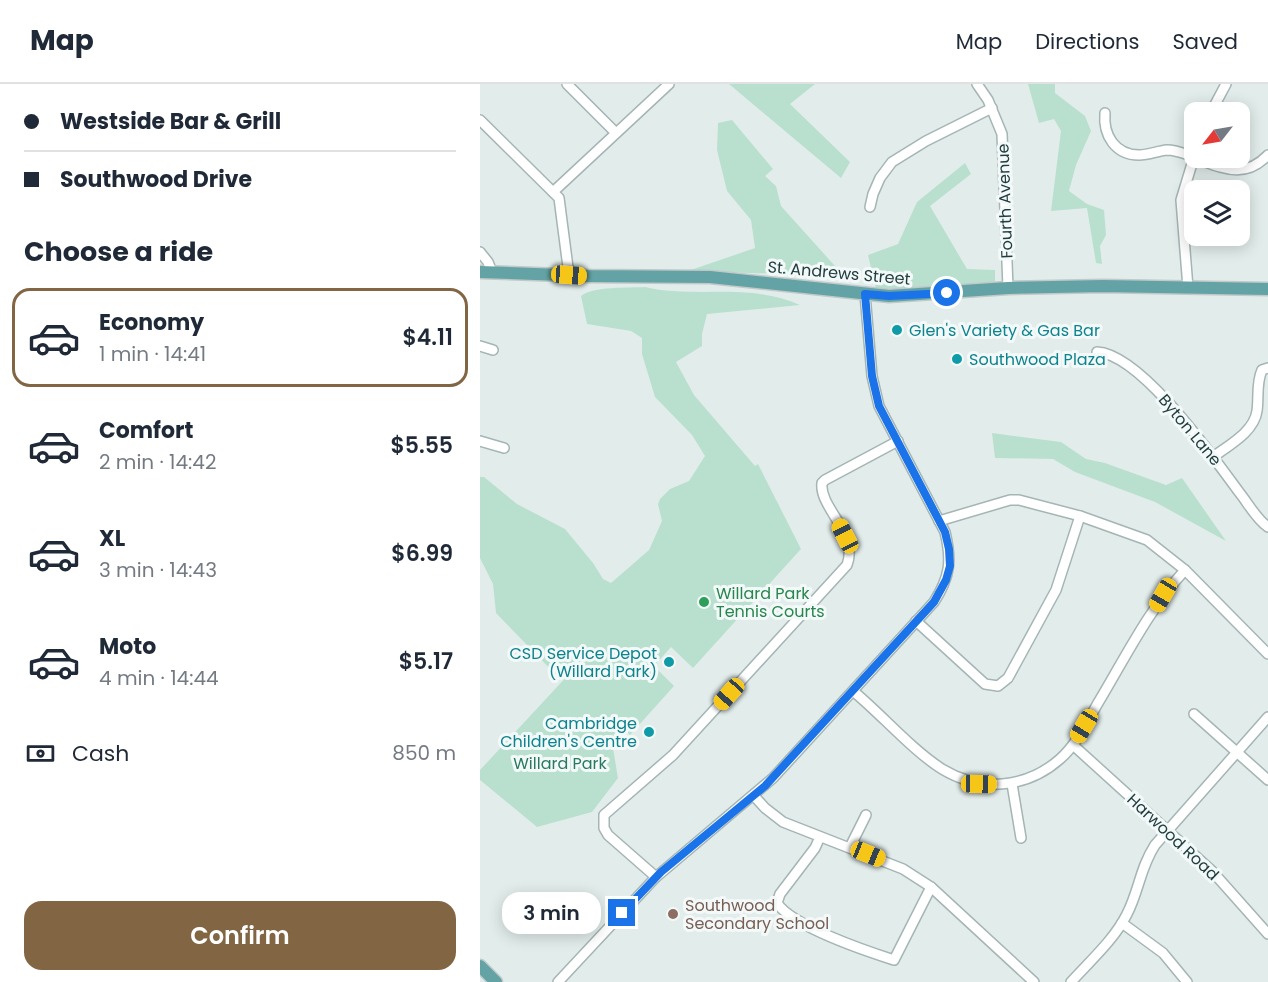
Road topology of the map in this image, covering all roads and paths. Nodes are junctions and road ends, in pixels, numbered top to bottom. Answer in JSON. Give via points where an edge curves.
{"nodes":[{"id":1,"x":567,"y":84,"type":"edge"},
{"id":2,"x":669,"y":84,"type":"edge"},
{"id":3,"x":977,"y":84,"type":"edge"},
{"id":4,"x":1226,"y":84,"type":"edge"},
{"id":5,"x":1216,"y":102,"type":"edge"},
{"id":6,"x":992,"y":108,"type":"junction"},
{"id":7,"x":1105,"y":113,"type":"dead end"},
{"id":8,"x":480,"y":120,"type":"edge"},
{"id":9,"x":616,"y":133,"type":"junction"},
{"id":10,"x":1184,"y":154,"type":"edge"},
{"id":11,"x":1268,"y":155,"type":"edge"},
{"id":12,"x":1191,"y":168,"type":"edge"},
{"id":13,"x":1224,"y":168,"type":"edge"},
{"id":14,"x":1249,"y":168,"type":"edge"},
{"id":15,"x":1250,"y":168,"type":"edge"},
{"id":16,"x":553,"y":192,"type":"junction"},
{"id":17,"x":870,"y":207,"type":"dead end"},
{"id":18,"x":480,"y":252,"type":"edge"},
{"id":19,"x":486,"y":272,"type":"edge"},
{"id":20,"x":569,"y":275,"type":"junction"},
{"id":21,"x":1008,"y":288,"type":"junction"},
{"id":22,"x":1188,"y":288,"type":"junction"},
{"id":23,"x":1268,"y":290,"type":"edge"},
{"id":24,"x":865,"y":294,"type":"junction"},
{"id":25,"x":480,"y":346,"type":"edge"},
{"id":26,"x":493,"y":350,"type":"dead end"},
{"id":27,"x":1097,"y":351,"type":"dead end"},
{"id":28,"x":1268,"y":368,"type":"edge"},
{"id":29,"x":480,"y":441,"type":"edge"},
{"id":30,"x":898,"y":441,"type":"junction"},
{"id":31,"x":504,"y":448,"type":"dead end"},
{"id":32,"x":1213,"y":457,"type":"junction"},
{"id":33,"x":1080,"y":516,"type":"junction"},
{"id":34,"x":939,"y":521,"type":"junction"},
{"id":35,"x":1268,"y":527,"type":"edge"},
{"id":36,"x":1185,"y":570,"type":"junction"},
{"id":37,"x":916,"y":621,"type":"junction"},
{"id":38,"x":1268,"y":654,"type":"edge"},
{"id":39,"x":854,"y":691,"type":"junction"},
{"id":40,"x":1194,"y":714,"type":"dead end"},
{"id":41,"x":1268,"y":717,"type":"edge"},
{"id":42,"x":1073,"y":746,"type":"junction"},
{"id":43,"x":1237,"y":752,"type":"junction"},
{"id":44,"x":1268,"y":780,"type":"edge"},
{"id":45,"x":1012,"y":784,"type":"junction"},
{"id":46,"x":754,"y":796,"type":"junction"},
{"id":47,"x":866,"y":814,"type":"dead end"},
{"id":48,"x":1167,"y":830,"type":"junction"},
{"id":49,"x":820,"y":837,"type":"junction"},
{"id":50,"x":1021,"y":838,"type":"dead end"},
{"id":51,"x":850,"y":847,"type":"junction"},
{"id":52,"x":656,"y":877,"type":"junction"},
{"id":53,"x":930,"y":887,"type":"junction"},
{"id":54,"x":1122,"y":923,"type":"junction"},
{"id":55,"x":1268,"y":934,"type":"edge"},
{"id":56,"x":480,"y":966,"type":"edge"},
{"id":57,"x":496,"y":982,"type":"edge"},
{"id":58,"x":558,"y":982,"type":"edge"},
{"id":59,"x":1034,"y":982,"type":"edge"},
{"id":60,"x":1071,"y":982,"type":"edge"},
{"id":61,"x":1187,"y":982,"type":"edge"}],
"edges":[{"from":1,"to":9,"type":"street"},
{"from":2,"to":9,"type":"street"},
{"from":3,"to":6,"type":"street","name":"Fourth Avenue"},
{"from":4,"to":5,"type":"street"},
{"from":6,"to":17,"type":"street","via":[[892,162],[880,178]]},
{"from":6,"to":21,"type":"street","name":"Fourth Avenue","via":[[1004,147]]},
{"from":7,"to":10,"type":"street","via":[[1108,136],[1122,151],[1141,155],[1173,150]]},
{"from":8,"to":16,"type":"street"},
{"from":9,"to":16,"type":"street"},
{"from":11,"to":15,"type":"street"},
{"from":12,"to":22,"type":"street","via":[[1181,200]]},
{"from":13,"to":14,"type":"street"},
{"from":16,"to":20,"type":"street","via":[[560,203]]},
{"from":18,"to":19,"type":"street","via":[[488,262]]},
{"from":19,"to":20,"type":"main road","name":"St. Andrews Street"},
{"from":20,"to":24,"type":"main road","name":"St. Andrews Street","via":[[710,277]]},
{"from":21,"to":22,"type":"main road","name":"St. Andrews Street"},
{"from":21,"to":24,"type":"main road","name":"St. Andrews Street","via":[[922,295]]},
{"from":22,"to":23,"type":"main road","name":"St. Andrews Street"},
{"from":24,"to":30,"type":"street","via":[[874,390]]},
{"from":25,"to":26,"type":"street"},
{"from":27,"to":32,"type":"street","name":"Byton Lane","via":[[1114,355],[1129,366],[1177,410]]},
{"from":28,"to":32,"type":"street","via":[[1258,378],[1253,423]]},
{"from":29,"to":31,"type":"street"},
{"from":30,"to":34,"type":"street"},
{"from":30,"to":52,"type":"street","via":[[822,483],[848,542],[847,565],[674,755],[604,815],[608,835]]},
{"from":32,"to":35,"type":"street","name":"Byton Lane"},
{"from":33,"to":34,"type":"street","via":[[1019,500]]},
{"from":33,"to":36,"type":"street","via":[[1147,540]]},
{"from":33,"to":37,"type":"street","via":[[1056,590],[1008,678],[998,686],[985,684]]},
{"from":34,"to":37,"type":"street","via":[[945,532],[950,566],[941,591]]},
{"from":36,"to":38,"type":"street"},
{"from":36,"to":42,"type":"street","via":[[1163,595]]},
{"from":37,"to":39,"type":"street"},
{"from":39,"to":45,"type":"street","via":[[941,768],[979,784]]},
{"from":39,"to":46,"type":"street"},
{"from":40,"to":43,"type":"street"},
{"from":41,"to":43,"type":"street"},
{"from":42,"to":45,"type":"street","via":[[1047,769]]},
{"from":42,"to":48,"type":"street","name":"Harwood Road"},
{"from":43,"to":44,"type":"street"},
{"from":43,"to":48,"type":"street"},
{"from":45,"to":50,"type":"street"},
{"from":46,"to":49,"type":"street","via":[[783,822]]},
{"from":46,"to":52,"type":"street"},
{"from":47,"to":51,"type":"street"},
{"from":48,"to":54,"type":"street","via":[[1144,864]]},
{"from":48,"to":55,"type":"street","name":"Harwood Road","via":[[1212,871]]},
{"from":49,"to":51,"type":"street"},
{"from":49,"to":53,"type":"street","via":[[777,903],[781,910],[815,930],[894,960]]},
{"from":51,"to":53,"type":"street","via":[[903,869]]},
{"from":52,"to":58,"type":"street"},
{"from":53,"to":59,"type":"street"},
{"from":54,"to":60,"type":"street"},
{"from":54,"to":61,"type":"street","via":[[1163,952]]},
{"from":56,"to":57,"type":"main road"}]}
